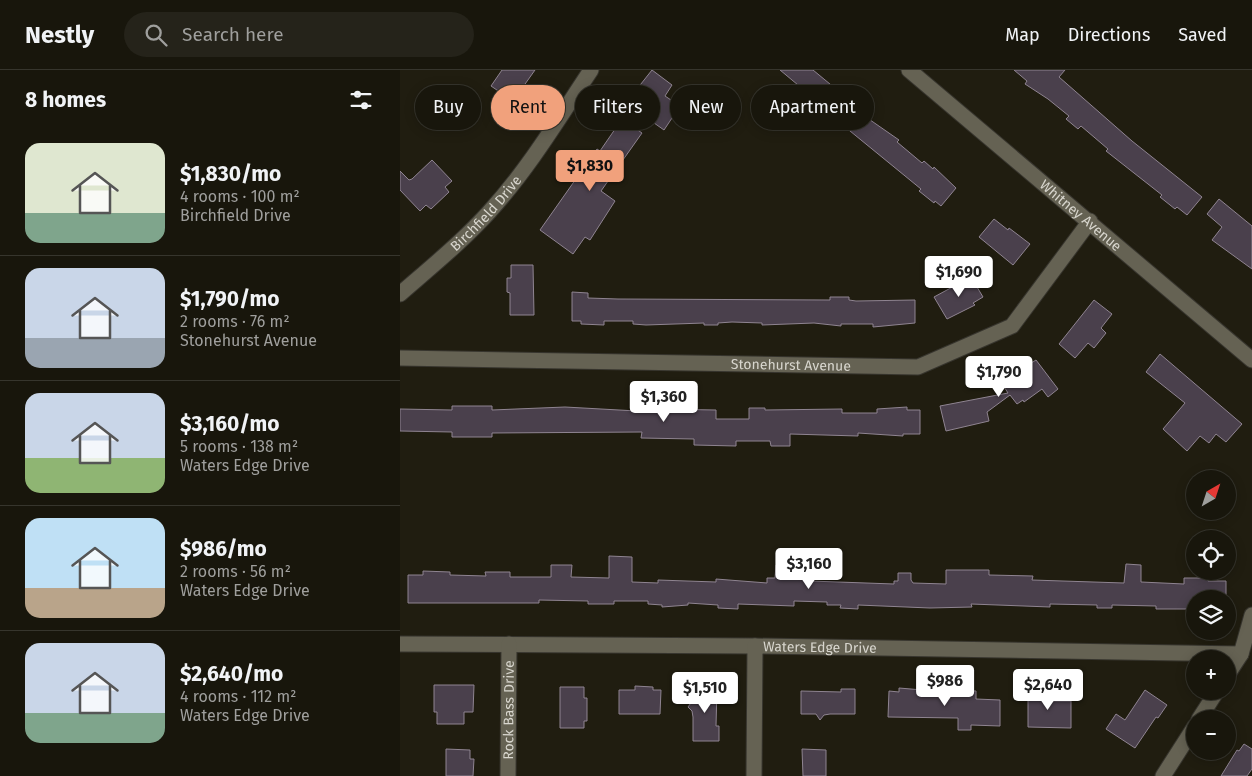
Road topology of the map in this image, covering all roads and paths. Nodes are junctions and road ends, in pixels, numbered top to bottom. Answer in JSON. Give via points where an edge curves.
{"nodes":[{"id":1,"x":591,"y":70,"type":"edge"},
{"id":2,"x":909,"y":70,"type":"edge"},
{"id":3,"x":1090,"y":221,"type":"junction"},
{"id":4,"x":400,"y":294,"type":"edge"},
{"id":5,"x":400,"y":358,"type":"edge"},
{"id":6,"x":1252,"y":360,"type":"edge"},
{"id":7,"x":1252,"y":615,"type":"edge"},
{"id":8,"x":400,"y":644,"type":"edge"},
{"id":9,"x":509,"y":644,"type":"junction"},
{"id":10,"x":755,"y":646,"type":"junction"},
{"id":11,"x":1241,"y":654,"type":"junction"},
{"id":12,"x":1236,"y":662,"type":"edge"},
{"id":13,"x":1186,"y":740,"type":"edge"},
{"id":14,"x":508,"y":776,"type":"edge"},
{"id":15,"x":754,"y":776,"type":"edge"},
{"id":16,"x":1163,"y":776,"type":"edge"}],
"edges":[{"from":1,"to":4,"type":"street","name":"Birchfield Drive","via":[[522,172],[490,210],[462,240]]},
{"from":2,"to":3,"type":"street","name":"Whitney Avenue"},
{"from":3,"to":5,"type":"street","name":"Stonehurst Avenue","via":[[1012,326],[918,367]]},
{"from":3,"to":6,"type":"street","name":"Whitney Avenue"},
{"from":7,"to":11,"type":"street"},
{"from":8,"to":9,"type":"street","name":"Waters Edge Drive"},
{"from":9,"to":10,"type":"street","name":"Waters Edge Drive"},
{"from":9,"to":14,"type":"street","name":"Rock Bass Drive"},
{"from":10,"to":11,"type":"street","name":"Waters Edge Drive"},
{"from":10,"to":15,"type":"street"},
{"from":11,"to":12,"type":"street"},
{"from":13,"to":16,"type":"street"}]}
